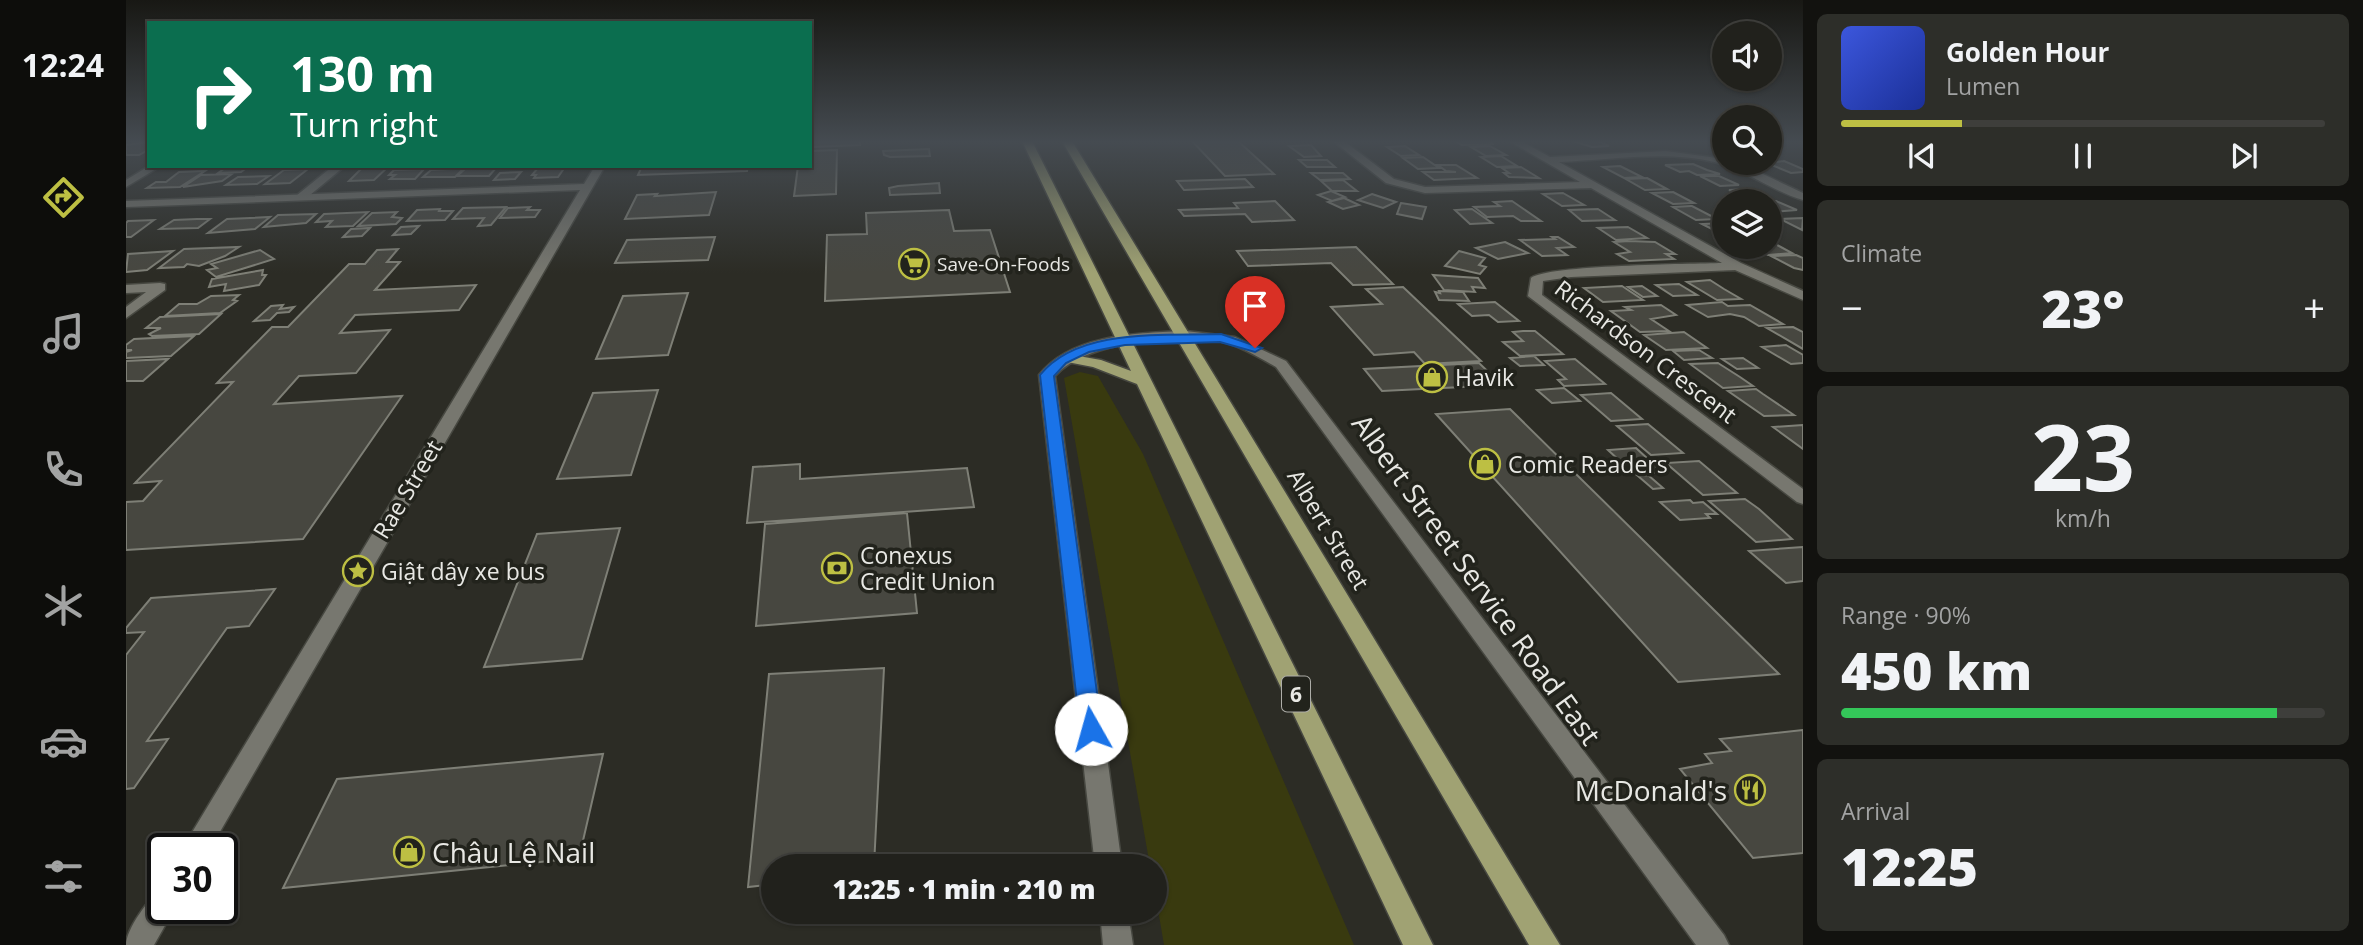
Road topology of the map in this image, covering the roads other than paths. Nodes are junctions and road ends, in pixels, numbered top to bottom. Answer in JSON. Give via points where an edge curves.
{"nodes":[{"id":1,"x":316,"y":185,"type":"edge"},
{"id":2,"x":1049,"y":185,"type":"edge"},
{"id":3,"x":1093,"y":185,"type":"edge"},
{"id":4,"x":1406,"y":185,"type":"edge"},
{"id":5,"x":1589,"y":185,"type":"edge"},
{"id":6,"x":1592,"y":185,"type":"edge"},
{"id":7,"x":1777,"y":185,"type":"edge"},
{"id":8,"x":588,"y":187,"type":"joint"},
{"id":9,"x":1803,"y":197,"type":"edge"},
{"id":10,"x":300,"y":198,"type":"junction"},
{"id":11,"x":126,"y":204,"type":"edge"},
{"id":12,"x":1737,"y":266,"type":"junction"},
{"id":13,"x":126,"y":289,"type":"edge"},
{"id":14,"x":1803,"y":296,"type":"edge"},
{"id":15,"x":126,"y":314,"type":"edge"},
{"id":16,"x":1184,"y":337,"type":"junction"},
{"id":17,"x":1125,"y":341,"type":"junction"},
{"id":18,"x":1067,"y":358,"type":"junction"},
{"id":19,"x":1144,"y":381,"type":"junction"},
{"id":20,"x":1803,"y":498,"type":"edge"},
{"id":21,"x":204,"y":833,"type":"edge"},
{"id":22,"x":1107,"y":854,"type":"edge"},
{"id":23,"x":151,"y":924,"type":"edge"},
{"id":24,"x":1115,"y":924,"type":"edge"},
{"id":25,"x":138,"y":945,"type":"edge"},
{"id":26,"x":1118,"y":945,"type":"edge"},
{"id":27,"x":1418,"y":945,"type":"edge"},
{"id":28,"x":1545,"y":945,"type":"edge"},
{"id":29,"x":1714,"y":945,"type":"edge"}],
"edges":[{"from":1,"to":10,"type":"street"},
{"from":2,"to":17,"type":"main road","number":"6"},
{"from":3,"to":16,"type":"main road","name":"Albert Street"},
{"from":4,"to":5,"type":"street","via":[[1425,190]]},
{"from":6,"to":12,"type":"street"},
{"from":7,"to":9,"type":"street"},
{"from":8,"to":10,"type":"street"},
{"from":8,"to":21,"type":"street","name":"Rae Street"},
{"from":10,"to":11,"type":"street"},
{"from":12,"to":14,"type":"street"},
{"from":12,"to":20,"type":"street","name":"Richardson Crescent","via":[[1537,278],[1535,296]]},
{"from":13,"to":15,"type":"street","via":[[160,288]]},
{"from":16,"to":17,"type":"street","name":"Albert Street Service Road East"},
{"from":16,"to":28,"type":"main road","name":"Albert Street"},
{"from":16,"to":29,"type":"street","name":"Albert Street Service Road East","via":[[1221,338],[1255,348],[1281,364]]},
{"from":17,"to":18,"type":"street","name":"Albert Street Service Road East","via":[[1085,349]]},
{"from":17,"to":19,"type":"main road","number":"6"},
{"from":18,"to":19,"type":"main road"},
{"from":18,"to":22,"type":"street","via":[[1047,375]]},
{"from":19,"to":27,"type":"main road","number":"6"},
{"from":23,"to":25,"type":"street"},
{"from":24,"to":26,"type":"street"}]}
